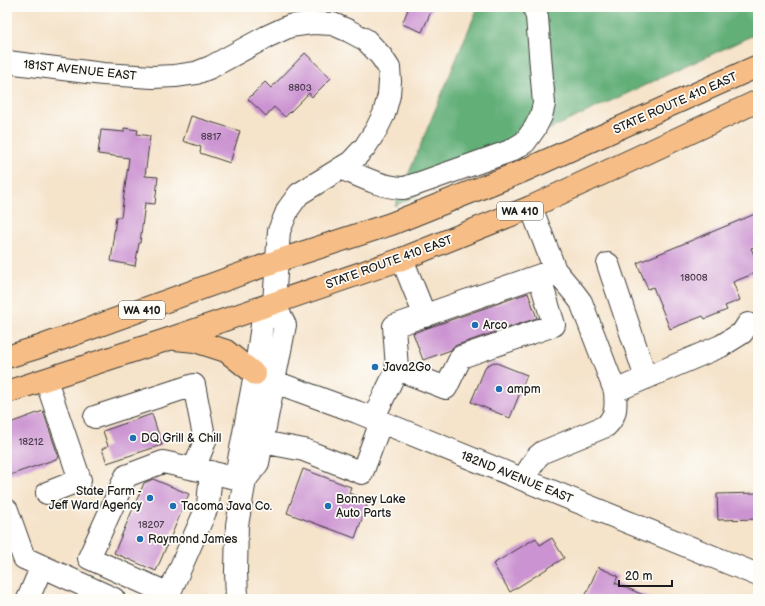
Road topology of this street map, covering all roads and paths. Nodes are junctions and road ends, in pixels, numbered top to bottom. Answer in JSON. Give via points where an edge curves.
{"nodes":[{"id":1,"x":534,"y":7,"type":"edge"},
{"id":2,"x":7,"y":62,"type":"edge"},
{"id":3,"x":758,"y":66,"type":"edge"},
{"id":4,"x":758,"y":101,"type":"edge"},
{"id":5,"x":341,"y":168,"type":"junction"},
{"id":6,"x":531,"y":207,"type":"junction"},
{"id":7,"x":402,"y":259,"type":"junction"},
{"id":8,"x":277,"y":261,"type":"junction"},
{"id":9,"x":608,"y":264,"type":"dead end"},
{"id":10,"x":547,"y":273,"type":"junction"},
{"id":11,"x":274,"y":303,"type":"junction"},
{"id":12,"x":425,"y":316,"type":"junction"},
{"id":13,"x":748,"y":324,"type":"dead end"},
{"id":14,"x":172,"y":338,"type":"junction"},
{"id":15,"x":7,"y":357,"type":"edge"},
{"id":16,"x":397,"y":369,"type":"junction"},
{"id":17,"x":265,"y":378,"type":"junction"},
{"id":18,"x":646,"y":378,"type":"junction"},
{"id":19,"x":46,"y":380,"type":"junction"},
{"id":20,"x":615,"y":391,"type":"junction"},
{"id":21,"x":7,"y":392,"type":"edge"},
{"id":22,"x":94,"y":417,"type":"dead end"},
{"id":23,"x":377,"y":420,"type":"junction"},
{"id":24,"x":262,"y":442,"type":"junction"},
{"id":25,"x":202,"y":471,"type":"junction"},
{"id":26,"x":523,"y":479,"type":"junction"},
{"id":27,"x":245,"y":480,"type":"junction"},
{"id":28,"x":46,"y":493,"type":"dead end"},
{"id":29,"x":7,"y":510,"type":"edge"},
{"id":30,"x":42,"y":566,"type":"junction"},
{"id":31,"x":758,"y":575,"type":"edge"},
{"id":32,"x":155,"y":594,"type":"edge"},
{"id":33,"x":28,"y":599,"type":"edge"},
{"id":34,"x":114,"y":599,"type":"edge"},
{"id":35,"x":237,"y":599,"type":"edge"}],
"edges":[{"from":1,"to":5,"type":"street","via":[[544,104],[541,116],[525,142],[510,151],[403,188],[367,180]]},
{"from":2,"to":5,"type":"street","name":"181ST AVENUE EAST","via":[[103,74],[176,76],[196,73],[211,67],[290,26],[312,22],[333,24],[366,40],[385,62],[390,81],[384,114],[376,130],[356,157]]},
{"from":3,"to":8,"type":"highway","name":"STATE ROUTE 410 EAST","number":"WA 410","via":[[523,171],[391,224]]},
{"from":4,"to":6,"type":"highway","name":"STATE ROUTE 410 EAST","number":"WA 410"},
{"from":5,"to":8,"type":"street","name":"181ST AVENUE EAST","via":[[299,194],[288,209],[279,231]]},
{"from":6,"to":7,"type":"highway","name":"STATE ROUTE 410 EAST","number":"WA 410"},
{"from":6,"to":10,"type":"street"},
{"from":7,"to":11,"type":"highway","name":"STATE ROUTE 410 EAST","number":"WA 410"},
{"from":7,"to":12,"type":"street"},
{"from":8,"to":11,"type":"street","name":"181ST AVENUE EAST"},
{"from":8,"to":15,"type":"highway","name":"STATE ROUTE 410 EAST","number":"WA 410"},
{"from":9,"to":18,"type":"street"},
{"from":10,"to":12,"type":"street"},
{"from":10,"to":16,"type":"street","via":[[554,325],[461,357],[446,388]]},
{"from":10,"to":20,"type":"street","via":[[575,294],[581,302]]},
{"from":11,"to":14,"type":"highway","name":"STATE ROUTE 410 EAST","number":"WA 410"},
{"from":11,"to":17,"type":"street","via":[[262,325]]},
{"from":12,"to":16,"type":"street","via":[[394,326]]},
{"from":13,"to":18,"type":"street","via":[[742,333],[721,346]]},
{"from":14,"to":17,"type":"highway","via":[[195,341],[226,351]]},
{"from":14,"to":19,"type":"highway","name":"STATE ROUTE 410 EAST","number":"WA 410"},
{"from":16,"to":23,"type":"street"},
{"from":17,"to":23,"type":"street","name":"182ND AVENUE EAST"},
{"from":17,"to":24,"type":"street"},
{"from":17,"to":27,"type":"street","via":[[238,465]]},
{"from":18,"to":20,"type":"street"},
{"from":19,"to":21,"type":"highway","name":"STATE ROUTE 410 EAST","number":"WA 410"},
{"from":19,"to":28,"type":"street","via":[[80,480]]},
{"from":20,"to":26,"type":"street","via":[[616,408],[612,420],[606,426],[543,452]]},
{"from":22,"to":25,"type":"street","via":[[194,385],[205,441]]},
{"from":23,"to":24,"type":"street","via":[[362,473],[304,450]]},
{"from":23,"to":26,"type":"street","name":"182ND AVENUE EAST"},
{"from":24,"to":27,"type":"street","via":[[258,463]]},
{"from":25,"to":27,"type":"street"},
{"from":25,"to":32,"type":"street","via":[[208,505],[169,594]]},
{"from":25,"to":32,"type":"street","via":[[163,462],[126,476],[89,558]]},
{"from":26,"to":31,"type":"street","name":"182ND AVENUE EAST"},
{"from":27,"to":35,"type":"street","via":[[237,525]]},
{"from":29,"to":30,"type":"street","via":[[24,558]]},
{"from":30,"to":33,"type":"street"},
{"from":30,"to":34,"type":"street"}]}
